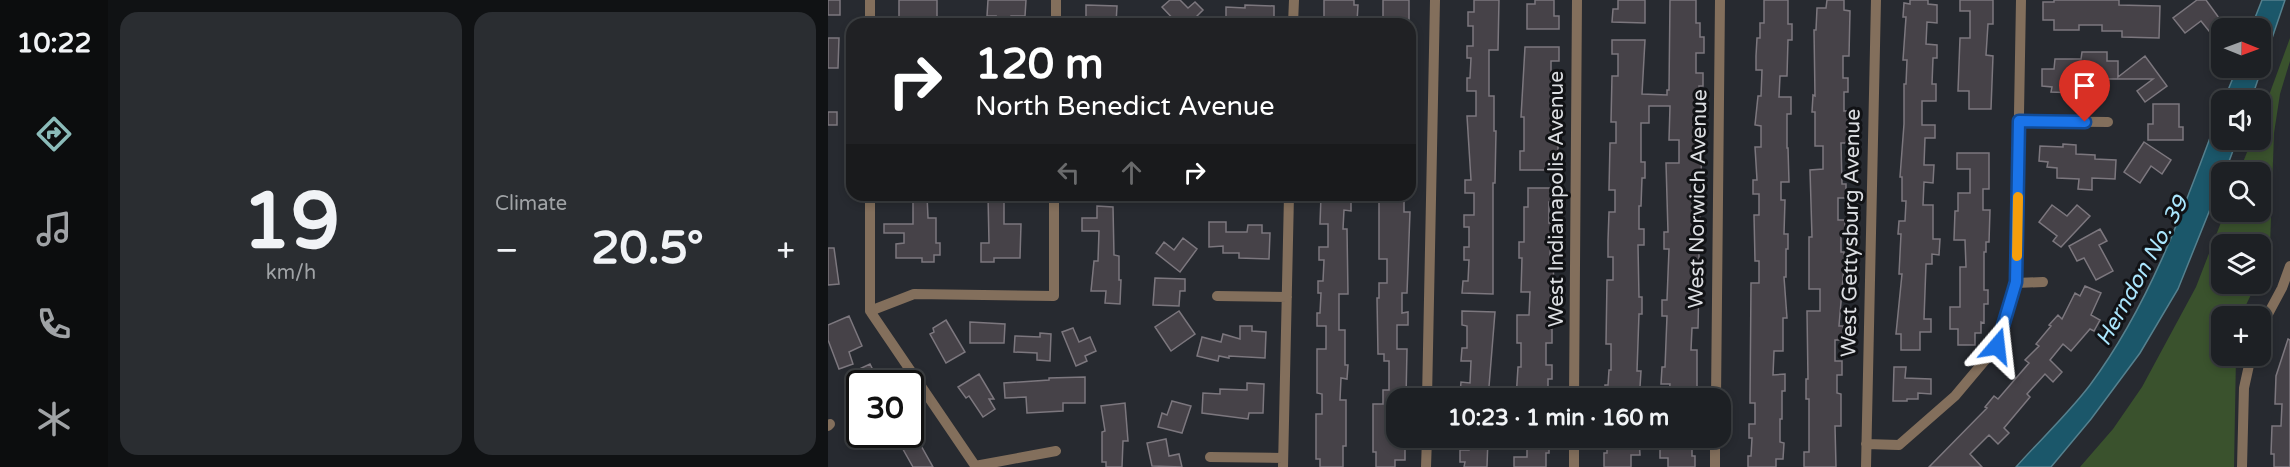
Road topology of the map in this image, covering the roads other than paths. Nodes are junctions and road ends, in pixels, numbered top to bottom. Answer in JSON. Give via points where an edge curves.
{"nodes":[{"id":1,"x":870,"y":0,"type":"edge"},
{"id":2,"x":1056,"y":0,"type":"edge"},
{"id":3,"x":1294,"y":0,"type":"edge"},
{"id":4,"x":1435,"y":0,"type":"edge"},
{"id":5,"x":1577,"y":0,"type":"edge"},
{"id":6,"x":1720,"y":0,"type":"edge"},
{"id":7,"x":1876,"y":0,"type":"edge"},
{"id":8,"x":2021,"y":0,"type":"edge"},
{"id":9,"x":870,"y":18,"type":"edge"},
{"id":10,"x":1056,"y":18,"type":"edge"},
{"id":11,"x":1293,"y":18,"type":"edge"},
{"id":12,"x":2019,"y":121,"type":"junction"},
{"id":13,"x":2108,"y":122,"type":"dead end"},
{"id":14,"x":870,"y":201,"type":"edge"},
{"id":15,"x":1054,"y":201,"type":"edge"},
{"id":16,"x":1289,"y":201,"type":"edge"},
{"id":17,"x":2290,"y":266,"type":"edge"},
{"id":18,"x":2016,"y":282,"type":"junction"},
{"id":19,"x":2043,"y":282,"type":"dead end"},
{"id":20,"x":1217,"y":296,"type":"dead end"},
{"id":21,"x":1287,"y":297,"type":"junction"},
{"id":22,"x":2271,"y":308,"type":"edge"},
{"id":23,"x":870,"y":311,"type":"junction"},
{"id":24,"x":2248,"y":366,"type":"edge"},
{"id":25,"x":1427,"y":388,"type":"edge"},
{"id":26,"x":1574,"y":388,"type":"edge"},
{"id":27,"x":1716,"y":388,"type":"edge"},
{"id":28,"x":1866,"y":444,"type":"junction"},
{"id":29,"x":1427,"y":448,"type":"edge"},
{"id":30,"x":1574,"y":448,"type":"edge"},
{"id":31,"x":1715,"y":448,"type":"edge"},
{"id":32,"x":1056,"y":451,"type":"dead end"},
{"id":33,"x":1210,"y":457,"type":"dead end"},
{"id":34,"x":1283,"y":463,"type":"edge"},
{"id":35,"x":975,"y":466,"type":"edge"},
{"id":36,"x":1426,"y":467,"type":"edge"},
{"id":37,"x":1574,"y":467,"type":"edge"},
{"id":38,"x":1715,"y":467,"type":"edge"},
{"id":39,"x":1866,"y":467,"type":"edge"},
{"id":40,"x":2242,"y":467,"type":"edge"}],
"edges":[{"from":1,"to":9,"type":"street"},
{"from":2,"to":10,"type":"street"},
{"from":3,"to":11,"type":"street"},
{"from":4,"to":25,"type":"street"},
{"from":5,"to":26,"type":"street","name":"West Indianapolis Avenue"},
{"from":6,"to":27,"type":"street","name":"West Norwich Avenue"},
{"from":7,"to":28,"type":"street","name":"West Gettysburg Avenue"},
{"from":8,"to":12,"type":"street"},
{"from":12,"to":13,"type":"street"},
{"from":12,"to":18,"type":"street"},
{"from":14,"to":23,"type":"street"},
{"from":15,"to":23,"type":"street","via":[[1054,296],[915,294]]},
{"from":16,"to":21,"type":"street"},
{"from":17,"to":22,"type":"street"},
{"from":18,"to":19,"type":"street"},
{"from":18,"to":28,"type":"street","via":[[1997,346],[1954,396],[1899,445]]},
{"from":20,"to":21,"type":"street"},
{"from":21,"to":34,"type":"street"},
{"from":23,"to":35,"type":"street"},
{"from":24,"to":40,"type":"street"},
{"from":28,"to":39,"type":"street","name":"West Gettysburg Avenue"},
{"from":29,"to":36,"type":"street"},
{"from":30,"to":37,"type":"street"},
{"from":31,"to":38,"type":"street"},
{"from":32,"to":35,"type":"street"},
{"from":33,"to":34,"type":"street"}]}
